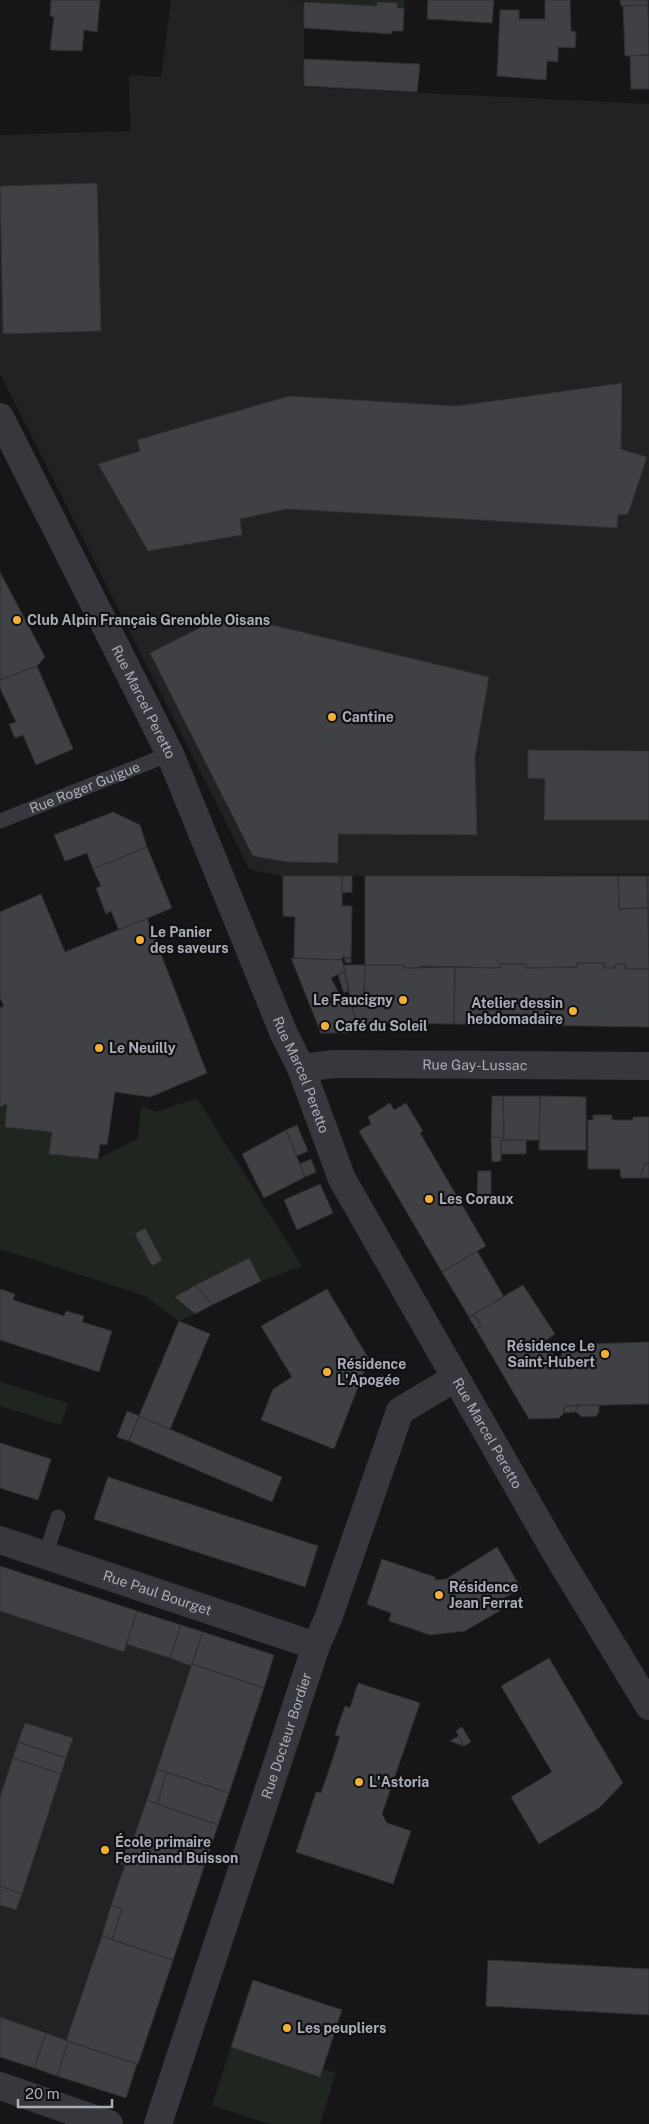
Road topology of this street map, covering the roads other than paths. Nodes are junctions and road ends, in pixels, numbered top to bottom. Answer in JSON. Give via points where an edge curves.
{"nodes":[{"id":1,"x":0,"y":417,"type":"edge"},
{"id":2,"x":170,"y":754,"type":"junction"},
{"id":3,"x":0,"y":821,"type":"edge"},
{"id":4,"x":649,"y":1066,"type":"edge"},
{"id":5,"x":301,"y":1068,"type":"junction"},
{"id":6,"x":454,"y":1378,"type":"junction"},
{"id":7,"x":58,"y":1517,"type":"dead end"},
{"id":8,"x":0,"y":1540,"type":"edge"},
{"id":9,"x":45,"y":1556,"type":"junction"},
{"id":10,"x":316,"y":1646,"type":"junction"},
{"id":11,"x":649,"y":1706,"type":"edge"},
{"id":12,"x":0,"y":2086,"type":"edge"},
{"id":13,"x":109,"y":2124,"type":"edge"},
{"id":14,"x":158,"y":2124,"type":"edge"}],
"edges":[{"from":1,"to":2,"type":"street","name":"Rue Marcel Peretto"},
{"from":2,"to":3,"type":"lane","name":"Rue Roger Guigue"},
{"from":2,"to":5,"type":"street","name":"Rue Marcel Peretto","via":[[280,1025]]},
{"from":4,"to":5,"type":"street","name":"Rue Gay-Lussac","via":[[334,1064]]},
{"from":5,"to":6,"type":"street","name":"Rue Marcel Peretto","via":[[342,1180]]},
{"from":6,"to":10,"type":"street","name":"Rue Docteur Bordier","via":[[400,1411]]},
{"from":6,"to":11,"type":"street","name":"Rue Marcel Peretto"},
{"from":7,"to":9,"type":"lane"},
{"from":8,"to":9,"type":"street","name":"Rue Paul Bourget"},
{"from":9,"to":10,"type":"street","name":"Rue Paul Bourget"},
{"from":10,"to":14,"type":"street","name":"Rue Docteur Bordier"},
{"from":12,"to":13,"type":"street"}]}
